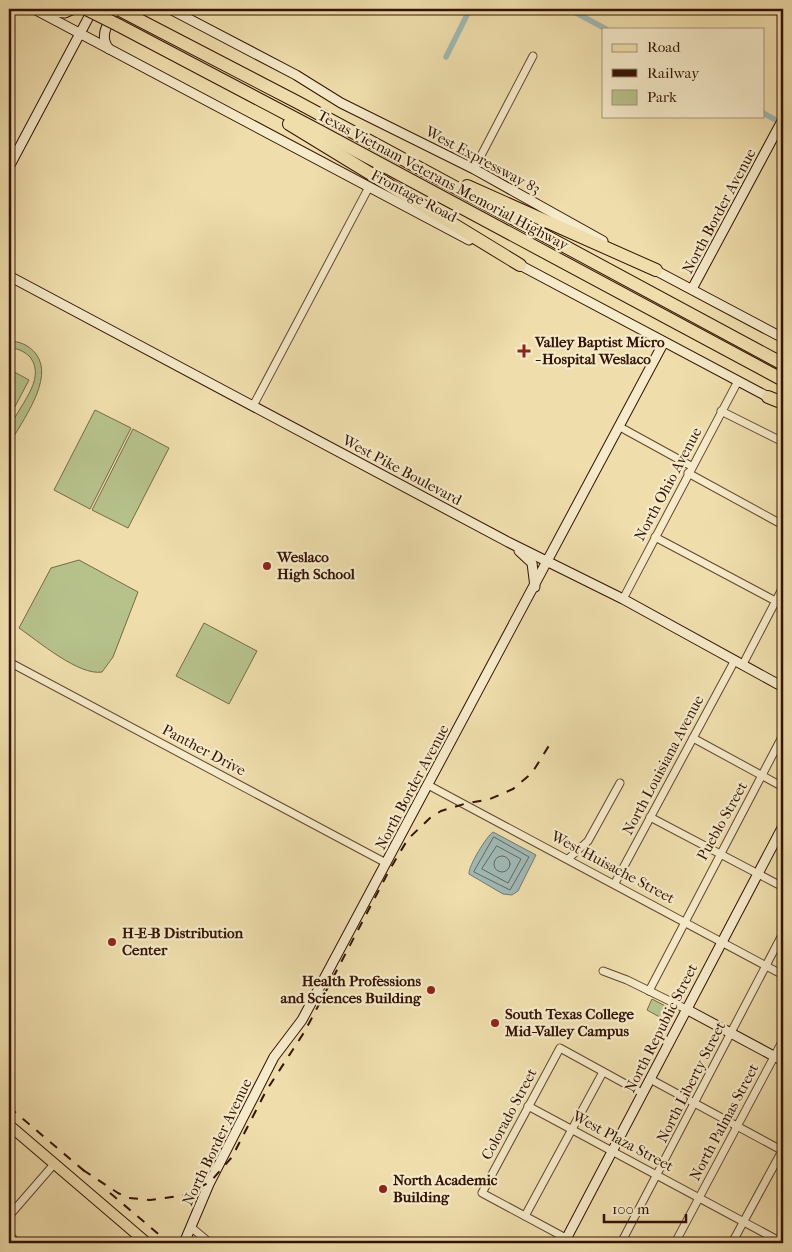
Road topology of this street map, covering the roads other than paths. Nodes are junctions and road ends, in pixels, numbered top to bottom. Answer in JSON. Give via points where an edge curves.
{"nodes":[{"id":1,"x":35,"y":9,"type":"edge"},
{"id":2,"x":74,"y":9,"type":"edge"},
{"id":3,"x":86,"y":9,"type":"edge"},
{"id":4,"x":94,"y":9,"type":"edge"},
{"id":5,"x":170,"y":9,"type":"edge"},
{"id":6,"x":119,"y":10,"type":"edge"},
{"id":7,"x":79,"y":34,"type":"junction"},
{"id":8,"x":112,"y":51,"type":"junction"},
{"id":9,"x":533,"y":56,"type":"dead end"},
{"id":10,"x":186,"y":62,"type":"junction"},
{"id":11,"x":783,"y":119,"type":"edge"},
{"id":12,"x":374,"y":143,"type":"junction"},
{"id":13,"x":9,"y":167,"type":"edge"},
{"id":14,"x":474,"y":169,"type":"junction"},
{"id":15,"x":369,"y":188,"type":"junction"},
{"id":16,"x":520,"y":265,"type":"junction"},
{"id":17,"x":656,"y":270,"type":"junction"},
{"id":18,"x":9,"y":276,"type":"edge"},
{"id":19,"x":692,"y":289,"type":"junction"},
{"id":20,"x":783,"y":338,"type":"edge"},
{"id":21,"x":664,"y":342,"type":"junction"},
{"id":22,"x":783,"y":364,"type":"edge"},
{"id":23,"x":783,"y":380,"type":"edge"},
{"id":24,"x":738,"y":381,"type":"junction"},
{"id":25,"x":768,"y":397,"type":"joint"},
{"id":26,"x":783,"y":404,"type":"edge"},
{"id":27,"x":253,"y":406,"type":"junction"},
{"id":28,"x":721,"y":411,"type":"junction"},
{"id":29,"x":620,"y":427,"type":"junction"},
{"id":30,"x":783,"y":442,"type":"edge"},
{"id":31,"x":692,"y":466,"type":"junction"},
{"id":32,"x":688,"y":474,"type":"junction"},
{"id":33,"x":783,"y":524,"type":"edge"},
{"id":34,"x":655,"y":537,"type":"junction"},
{"id":35,"x":508,"y":542,"type":"junction"},
{"id":36,"x":548,"y":560,"type":"junction"},
{"id":37,"x":535,"y":587,"type":"junction"},
{"id":38,"x":783,"y":587,"type":"edge"},
{"id":39,"x":623,"y":599,"type":"junction"},
{"id":40,"x":776,"y":601,"type":"junction"},
{"id":41,"x":783,"y":605,"type":"edge"},
{"id":42,"x":9,"y":662,"type":"edge"},
{"id":43,"x":739,"y":662,"type":"junction"},
{"id":44,"x":783,"y":686,"type":"edge"},
{"id":45,"x":783,"y":735,"type":"edge"},
{"id":46,"x":693,"y":738,"type":"junction"},
{"id":47,"x":762,"y":776,"type":"junction"},
{"id":48,"x":620,"y":783,"type":"dead end"},
{"id":49,"x":428,"y":785,"type":"junction"},
{"id":50,"x":783,"y":787,"type":"edge"},
{"id":51,"x":650,"y":817,"type":"junction"},
{"id":52,"x":783,"y":826,"type":"edge"},
{"id":53,"x":720,"y":852,"type":"junction"},
{"id":54,"x":568,"y":858,"type":"junction"},
{"id":55,"x":386,"y":863,"type":"junction"},
{"id":56,"x":758,"y":874,"type":"junction"},
{"id":57,"x":615,"y":884,"type":"junction"},
{"id":58,"x":783,"y":887,"type":"edge"},
{"id":59,"x":684,"y":921,"type":"junction"},
{"id":60,"x":783,"y":933,"type":"edge"},
{"id":61,"x":722,"y":942,"type":"junction"},
{"id":62,"x":766,"y":966,"type":"junction"},
{"id":63,"x":604,"y":971,"type":"dead end"},
{"id":64,"x":783,"y":975,"type":"edge"},
{"id":65,"x":649,"y":991,"type":"junction"},
{"id":66,"x":686,"y":1010,"type":"junction"},
{"id":67,"x":732,"y":1034,"type":"junction"},
{"id":68,"x":783,"y":1040,"type":"edge"},
{"id":69,"x":779,"y":1059,"type":"edge"},
{"id":70,"x":603,"y":1072,"type":"junction"},
{"id":71,"x":650,"y":1079,"type":"junction"},
{"id":72,"x":642,"y":1093,"type":"junction"},
{"id":73,"x":695,"y":1105,"type":"junction"},
{"id":74,"x":528,"y":1106,"type":"junction"},
{"id":75,"x":9,"y":1125,"type":"edge"},
{"id":76,"x":738,"y":1127,"type":"junction"},
{"id":77,"x":571,"y":1129,"type":"junction"},
{"id":78,"x":783,"y":1150,"type":"edge"},
{"id":79,"x":613,"y":1152,"type":"junction"},
{"id":80,"x":55,"y":1163,"type":"junction"},
{"id":81,"x":658,"y":1176,"type":"junction"},
{"id":82,"x":700,"y":1196,"type":"junction"},
{"id":83,"x":9,"y":1216,"type":"edge"},
{"id":84,"x":525,"y":1216,"type":"junction"},
{"id":85,"x":744,"y":1221,"type":"junction"},
{"id":86,"x":192,"y":1228,"type":"junction"},
{"id":87,"x":9,"y":1235,"type":"edge"},
{"id":88,"x":565,"y":1241,"type":"edge"},
{"id":89,"x":18,"y":1243,"type":"edge"},
{"id":90,"x":147,"y":1243,"type":"edge"},
{"id":91,"x":184,"y":1243,"type":"edge"},
{"id":92,"x":210,"y":1243,"type":"edge"},
{"id":93,"x":575,"y":1243,"type":"edge"},
{"id":94,"x":621,"y":1243,"type":"edge"},
{"id":95,"x":675,"y":1243,"type":"edge"},
{"id":96,"x":732,"y":1243,"type":"edge"},
{"id":97,"x":783,"y":1243,"type":"edge"}],
"edges":[{"from":1,"to":2,"type":"street","via":[[56,13]]},
{"from":1,"to":7,"type":"street","name":"Frontage Road"},
{"from":3,"to":10,"type":"highway","name":"Texas Vietnam Veterans Memorial Highway","bridge":true},
{"from":4,"to":7,"type":"street"},
{"from":5,"to":14,"type":"street","name":"West Expressway 83","via":[[296,75],[341,103]]},
{"from":6,"to":8,"type":"street","via":[[103,35]]},
{"from":6,"to":12,"type":"highway","name":"Texas Vietnam Veterans Memorial Highway"},
{"from":7,"to":8,"type":"street","name":"Frontage Road"},
{"from":7,"to":13,"type":"street"},
{"from":8,"to":15,"type":"street","name":"Frontage Road"},
{"from":9,"to":14,"type":"street"},
{"from":10,"to":16,"type":"highway"},
{"from":10,"to":23,"type":"highway","name":"Texas Vietnam Veterans Memorial Highway"},
{"from":11,"to":19,"type":"street","name":"North Border Avenue"},
{"from":12,"to":17,"type":"highway"},
{"from":12,"to":22,"type":"highway","name":"Texas Vietnam Veterans Memorial Highway"},
{"from":14,"to":17,"type":"street","name":"West Expressway 83"},
{"from":15,"to":16,"type":"street","name":"Frontage Road"},
{"from":15,"to":27,"type":"street"},
{"from":16,"to":21,"type":"street","name":"Frontage Road"},
{"from":17,"to":19,"type":"street","name":"West Expressway 83"},
{"from":18,"to":27,"type":"street","name":"West Pike Boulevard"},
{"from":19,"to":20,"type":"street","name":"West Expressway 83"},
{"from":21,"to":24,"type":"street","name":"Frontage Road"},
{"from":21,"to":29,"type":"street","name":"North Border Avenue"},
{"from":24,"to":25,"type":"street","name":"Frontage Road"},
{"from":24,"to":28,"type":"street","name":"North Ohio Avenue"},
{"from":25,"to":26,"type":"highway"},
{"from":27,"to":35,"type":"street","name":"West Pike Boulevard"},
{"from":28,"to":30,"type":"street"},
{"from":28,"to":31,"type":"street","name":"North Ohio Avenue"},
{"from":29,"to":31,"type":"street"},
{"from":29,"to":36,"type":"street","name":"North Border Avenue"},
{"from":31,"to":32,"type":"street","name":"North Ohio Avenue"},
{"from":32,"to":33,"type":"street"},
{"from":32,"to":34,"type":"street","name":"North Ohio Avenue"},
{"from":34,"to":39,"type":"street","name":"North Ohio Avenue"},
{"from":34,"to":40,"type":"street"},
{"from":35,"to":36,"type":"street","name":"West Pike Boulevard"},
{"from":35,"to":37,"type":"street","via":[[532,563]]},
{"from":36,"to":37,"type":"street","name":"North Border Avenue"},
{"from":36,"to":39,"type":"street","name":"West Pike Boulevard"},
{"from":37,"to":49,"type":"street","name":"North Border Avenue"},
{"from":38,"to":40,"type":"street","name":"North Louisiana Avenue"},
{"from":39,"to":43,"type":"street","name":"West Pike Boulevard"},
{"from":40,"to":41,"type":"street"},
{"from":40,"to":43,"type":"street","name":"North Louisiana Avenue"},
{"from":42,"to":55,"type":"street","name":"Panther Drive"},
{"from":43,"to":44,"type":"street","name":"West Pike Boulevard"},
{"from":43,"to":46,"type":"street","name":"North Louisiana Avenue"},
{"from":45,"to":47,"type":"street","name":"Pueblo Street"},
{"from":46,"to":47,"type":"street"},
{"from":46,"to":51,"type":"street","name":"North Louisiana Avenue"},
{"from":47,"to":50,"type":"street"},
{"from":47,"to":53,"type":"street","name":"Pueblo Street"},
{"from":48,"to":54,"type":"street","via":[[588,841]]},
{"from":49,"to":54,"type":"street","name":"West Huisache Street"},
{"from":49,"to":55,"type":"street","name":"North Border Avenue"},
{"from":51,"to":53,"type":"street"},
{"from":51,"to":57,"type":"street","name":"North Louisiana Avenue"},
{"from":52,"to":56,"type":"street","name":"North Republic Street"},
{"from":53,"to":56,"type":"street"},
{"from":53,"to":59,"type":"street","name":"Pueblo Street"},
{"from":54,"to":57,"type":"street","name":"West Huisache Street"},
{"from":55,"to":86,"type":"street","name":"North Border Avenue","via":[[302,1020],[274,1057],[209,1184]]},
{"from":56,"to":58,"type":"street"},
{"from":56,"to":61,"type":"street","name":"North Republic Street"},
{"from":57,"to":59,"type":"street","name":"West Huisache Street"},
{"from":59,"to":61,"type":"street","name":"West Huisache Street"},
{"from":59,"to":65,"type":"street","name":"Pueblo Street"},
{"from":60,"to":62,"type":"street","name":"North Liberty Street"},
{"from":61,"to":62,"type":"street","name":"West Huisache Street"},
{"from":61,"to":66,"type":"street","name":"North Republic Street"},
{"from":62,"to":64,"type":"street","name":"West Huisache Street"},
{"from":62,"to":67,"type":"street","name":"North Liberty Street"},
{"from":63,"to":65,"type":"street"},
{"from":65,"to":66,"type":"street"},
{"from":66,"to":67,"type":"street"},
{"from":66,"to":71,"type":"street","name":"North Republic Street"},
{"from":67,"to":69,"type":"street"},
{"from":67,"to":73,"type":"street","name":"North Liberty Street"},
{"from":68,"to":69,"type":"street","name":"North Palmas Street"},
{"from":69,"to":76,"type":"street","name":"North Palmas Street"},
{"from":70,"to":72,"type":"street"},
{"from":70,"to":74,"type":"street","name":"Colorado Street","via":[[560,1048]]},
{"from":70,"to":77,"type":"street"},
{"from":71,"to":72,"type":"street","name":"North Republic Street"},
{"from":71,"to":73,"type":"street"},
{"from":72,"to":79,"type":"street","name":"North Republic Street"},
{"from":73,"to":76,"type":"street"},
{"from":73,"to":81,"type":"street","name":"North Liberty Street"},
{"from":74,"to":77,"type":"street","name":"West Plaza Street"},
{"from":74,"to":84,"type":"street","name":"Colorado Street","via":[[482,1193]]},
{"from":75,"to":80,"type":"main road"},
{"from":76,"to":78,"type":"street"},
{"from":76,"to":82,"type":"street","name":"North Palmas Street"},
{"from":77,"to":79,"type":"street","name":"West Plaza Street"},
{"from":77,"to":84,"type":"street"},
{"from":78,"to":85,"type":"street"},
{"from":79,"to":81,"type":"street","name":"West Plaza Street"},
{"from":79,"to":88,"type":"street","name":"North Republic Street"},
{"from":80,"to":83,"type":"street"},
{"from":80,"to":90,"type":"main road"},
{"from":81,"to":82,"type":"street","name":"West Plaza Street"},
{"from":81,"to":94,"type":"street","name":"North Liberty Street"},
{"from":82,"to":85,"type":"street","name":"West Plaza Street"},
{"from":82,"to":95,"type":"street","name":"North Palmas Street"},
{"from":84,"to":88,"type":"street"},
{"from":85,"to":96,"type":"street"},
{"from":85,"to":97,"type":"street","name":"West Plaza Street"},
{"from":86,"to":91,"type":"street","name":"North Border Avenue"},
{"from":86,"to":92,"type":"street"},
{"from":87,"to":89,"type":"street"},
{"from":88,"to":93,"type":"street"}]}
